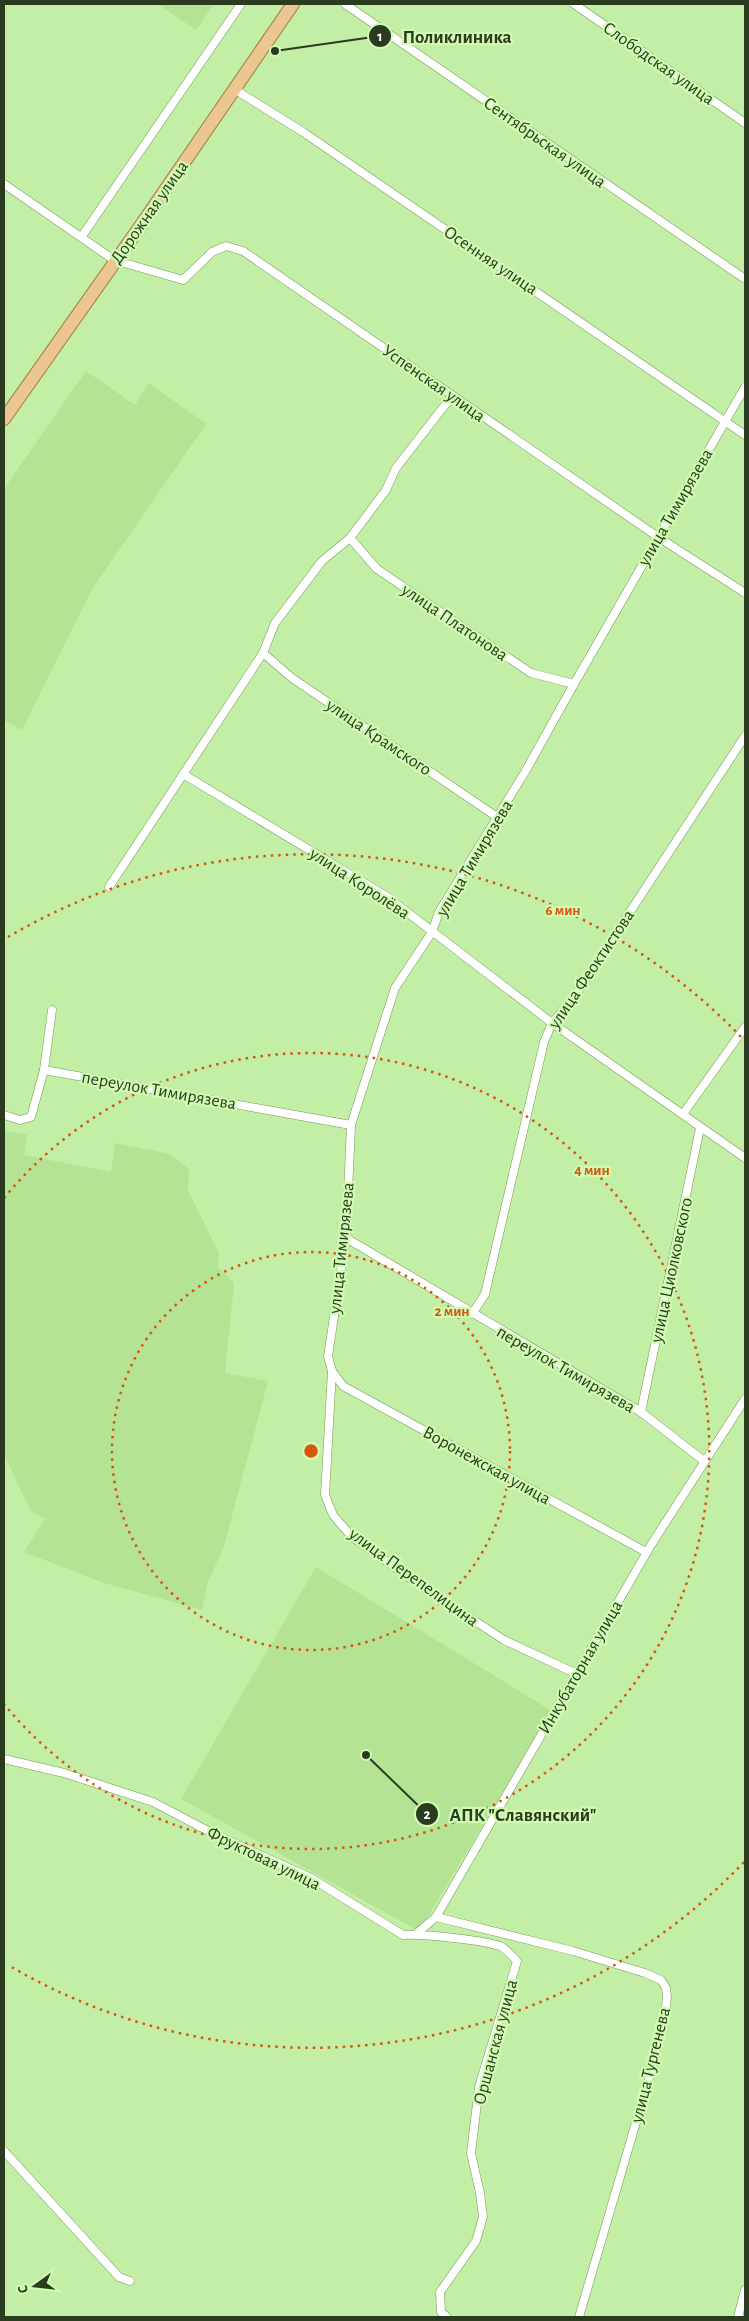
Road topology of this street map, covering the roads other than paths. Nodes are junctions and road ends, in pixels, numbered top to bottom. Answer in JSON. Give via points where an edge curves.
{"nodes":[{"id":1,"x":241,"y":4,"type":"edge"},
{"id":2,"x":293,"y":4,"type":"edge"},
{"id":3,"x":345,"y":4,"type":"edge"},
{"id":4,"x":574,"y":4,"type":"edge"},
{"id":5,"x":234,"y":89,"type":"junction"},
{"id":6,"x":745,"y":122,"type":"edge"},
{"id":7,"x":4,"y":184,"type":"edge"},
{"id":8,"x":82,"y":236,"type":"junction"},
{"id":9,"x":114,"y":260,"type":"junction"},
{"id":10,"x":745,"y":280,"type":"edge"},
{"id":11,"x":745,"y":388,"type":"edge"},
{"id":12,"x":452,"y":396,"type":"junction"},
{"id":13,"x":4,"y":419,"type":"edge"},
{"id":14,"x":725,"y":422,"type":"junction"},
{"id":15,"x":745,"y":435,"type":"edge"},
{"id":16,"x":658,"y":537,"type":"junction"},
{"id":17,"x":350,"y":538,"type":"junction"},
{"id":18,"x":745,"y":593,"type":"edge"},
{"id":19,"x":264,"y":654,"type":"junction"},
{"id":20,"x":574,"y":684,"type":"junction"},
{"id":21,"x":745,"y":736,"type":"edge"},
{"id":22,"x":182,"y":774,"type":"junction"},
{"id":23,"x":497,"y":817,"type":"junction"},
{"id":24,"x":109,"y":887,"type":"dead end"},
{"id":25,"x":432,"y":932,"type":"junction"},
{"id":26,"x":52,"y":1010,"type":"dead end"},
{"id":27,"x":552,"y":1023,"type":"junction"},
{"id":28,"x":745,"y":1027,"type":"edge"},
{"id":29,"x":44,"y":1070,"type":"junction"},
{"id":30,"x":683,"y":1114,"type":"junction"},
{"id":31,"x":4,"y":1115,"type":"edge"},
{"id":32,"x":351,"y":1125,"type":"junction"},
{"id":33,"x":700,"y":1128,"type":"junction"},
{"id":34,"x":745,"y":1158,"type":"edge"},
{"id":35,"x":346,"y":1238,"type":"junction"},
{"id":36,"x":472,"y":1314,"type":"junction"},
{"id":37,"x":332,"y":1371,"type":"junction"},
{"id":38,"x":745,"y":1399,"type":"edge"},
{"id":39,"x":641,"y":1412,"type":"junction"},
{"id":40,"x":704,"y":1461,"type":"junction"},
{"id":41,"x":646,"y":1552,"type":"junction"},
{"id":42,"x":575,"y":1673,"type":"junction"},
{"id":43,"x":4,"y":1760,"type":"edge"},
{"id":44,"x":436,"y":1917,"type":"junction"},
{"id":45,"x":416,"y":1934,"type":"junction"},
{"id":46,"x":516,"y":1961,"type":"joint"},
{"id":47,"x":4,"y":2150,"type":"edge"},
{"id":48,"x":130,"y":2281,"type":"dead end"},
{"id":49,"x":745,"y":2290,"type":"edge"},
{"id":50,"x":447,"y":2317,"type":"edge"},
{"id":51,"x":579,"y":2317,"type":"edge"},
{"id":52,"x":738,"y":2317,"type":"edge"}],
"edges":[{"from":1,"to":8,"type":"street"},
{"from":2,"to":5,"type":"main road","name":"Дорожная улица"},
{"from":3,"to":10,"type":"street","name":"Сентябрьская улица"},
{"from":4,"to":6,"type":"street","name":"Слободская улица"},
{"from":5,"to":9,"type":"main road","name":"Дорожная улица"},
{"from":5,"to":14,"type":"street","name":"Осенняя улица","via":[[312,137]]},
{"from":7,"to":8,"type":"street"},
{"from":8,"to":9,"type":"street"},
{"from":9,"to":12,"type":"street","name":"Успенская улица","via":[[183,280],[212,252],[226,246],[242,251]]},
{"from":9,"to":13,"type":"main road","name":"Дорожная улица"},
{"from":11,"to":14,"type":"street","name":"улица Тимирязева"},
{"from":12,"to":16,"type":"street","name":"Успенская улица"},
{"from":12,"to":17,"type":"street","via":[[396,468],[386,490]]},
{"from":14,"to":15,"type":"street","name":"Осенняя улица"},
{"from":14,"to":16,"type":"street","name":"улица Тимирязева"},
{"from":16,"to":18,"type":"street","name":"Успенская улица"},
{"from":16,"to":20,"type":"street","name":"улица Тимирязева"},
{"from":17,"to":19,"type":"street","via":[[322,561],[275,624]]},
{"from":17,"to":20,"type":"street","name":"улица Платонова","via":[[377,568],[531,673]]},
{"from":19,"to":22,"type":"street"},
{"from":19,"to":23,"type":"street","name":"улица Крамского","via":[[292,678]]},
{"from":20,"to":23,"type":"street","name":"улица Тимирязева"},
{"from":21,"to":27,"type":"street","name":"улица Феоктистова","via":[[574,998]]},
{"from":22,"to":24,"type":"street"},
{"from":22,"to":25,"type":"street","name":"улица Королёва","via":[[386,896]]},
{"from":23,"to":25,"type":"street","name":"улица Тимирязева","via":[[439,912]]},
{"from":25,"to":27,"type":"street","name":"улица Королёва"},
{"from":25,"to":32,"type":"street","name":"улица Тимирязева","via":[[395,988]]},
{"from":26,"to":29,"type":"street"},
{"from":27,"to":30,"type":"street","name":"улица Королёва"},
{"from":27,"to":36,"type":"street","name":"улица Феоктистова","via":[[544,1042],[486,1294]]},
{"from":28,"to":30,"type":"street"},
{"from":29,"to":31,"type":"street","via":[[31,1117],[20,1120]]},
{"from":29,"to":32,"type":"street","name":"переулок Тимирязева"},
{"from":30,"to":33,"type":"street","name":"улица Королёва"},
{"from":32,"to":35,"type":"street","name":"улица Тимирязева"},
{"from":33,"to":34,"type":"street","name":"улица Королёва"},
{"from":33,"to":39,"type":"street","name":"улица Циолковского"},
{"from":35,"to":36,"type":"street","name":"переулок Тимирязева"},
{"from":35,"to":37,"type":"street","name":"улица Тимирязева","via":[[328,1356]]},
{"from":36,"to":39,"type":"street","name":"переулок Тимирязева"},
{"from":37,"to":41,"type":"street","name":"Воронежская улица","via":[[343,1386]]},
{"from":37,"to":42,"type":"street","name":"улица Перепелицина","via":[[326,1495],[333,1515],[352,1537],[422,1587],[504,1640]]},
{"from":38,"to":40,"type":"street","name":"Инкубаторная улица"},
{"from":39,"to":40,"type":"street","name":"переулок Тимирязева"},
{"from":40,"to":41,"type":"street","name":"Инкубаторная улица"},
{"from":41,"to":42,"type":"street","name":"Инкубаторная улица"},
{"from":42,"to":44,"type":"street","name":"Инкубаторная улица"},
{"from":43,"to":45,"type":"street","name":"Фруктовая улица","via":[[64,1774],[153,1802],[212,1834],[311,1878],[403,1935]]},
{"from":44,"to":45,"type":"street","name":"Инкубаторная улица"},
{"from":44,"to":51,"type":"street","name":"улица Тургенева","via":[[618,1965],[661,1980],[666,1988],[665,2015],[649,2078]]},
{"from":45,"to":46,"type":"street","name":"Фруктовая улица","via":[[489,1944],[503,1948]]},
{"from":46,"to":50,"type":"street","name":"Оршанская улица","via":[[478,2096],[471,2154],[483,2217],[476,2241],[440,2292],[441,2312]]},
{"from":47,"to":48,"type":"street","via":[[119,2277]]},
{"from":49,"to":52,"type":"street"}]}
